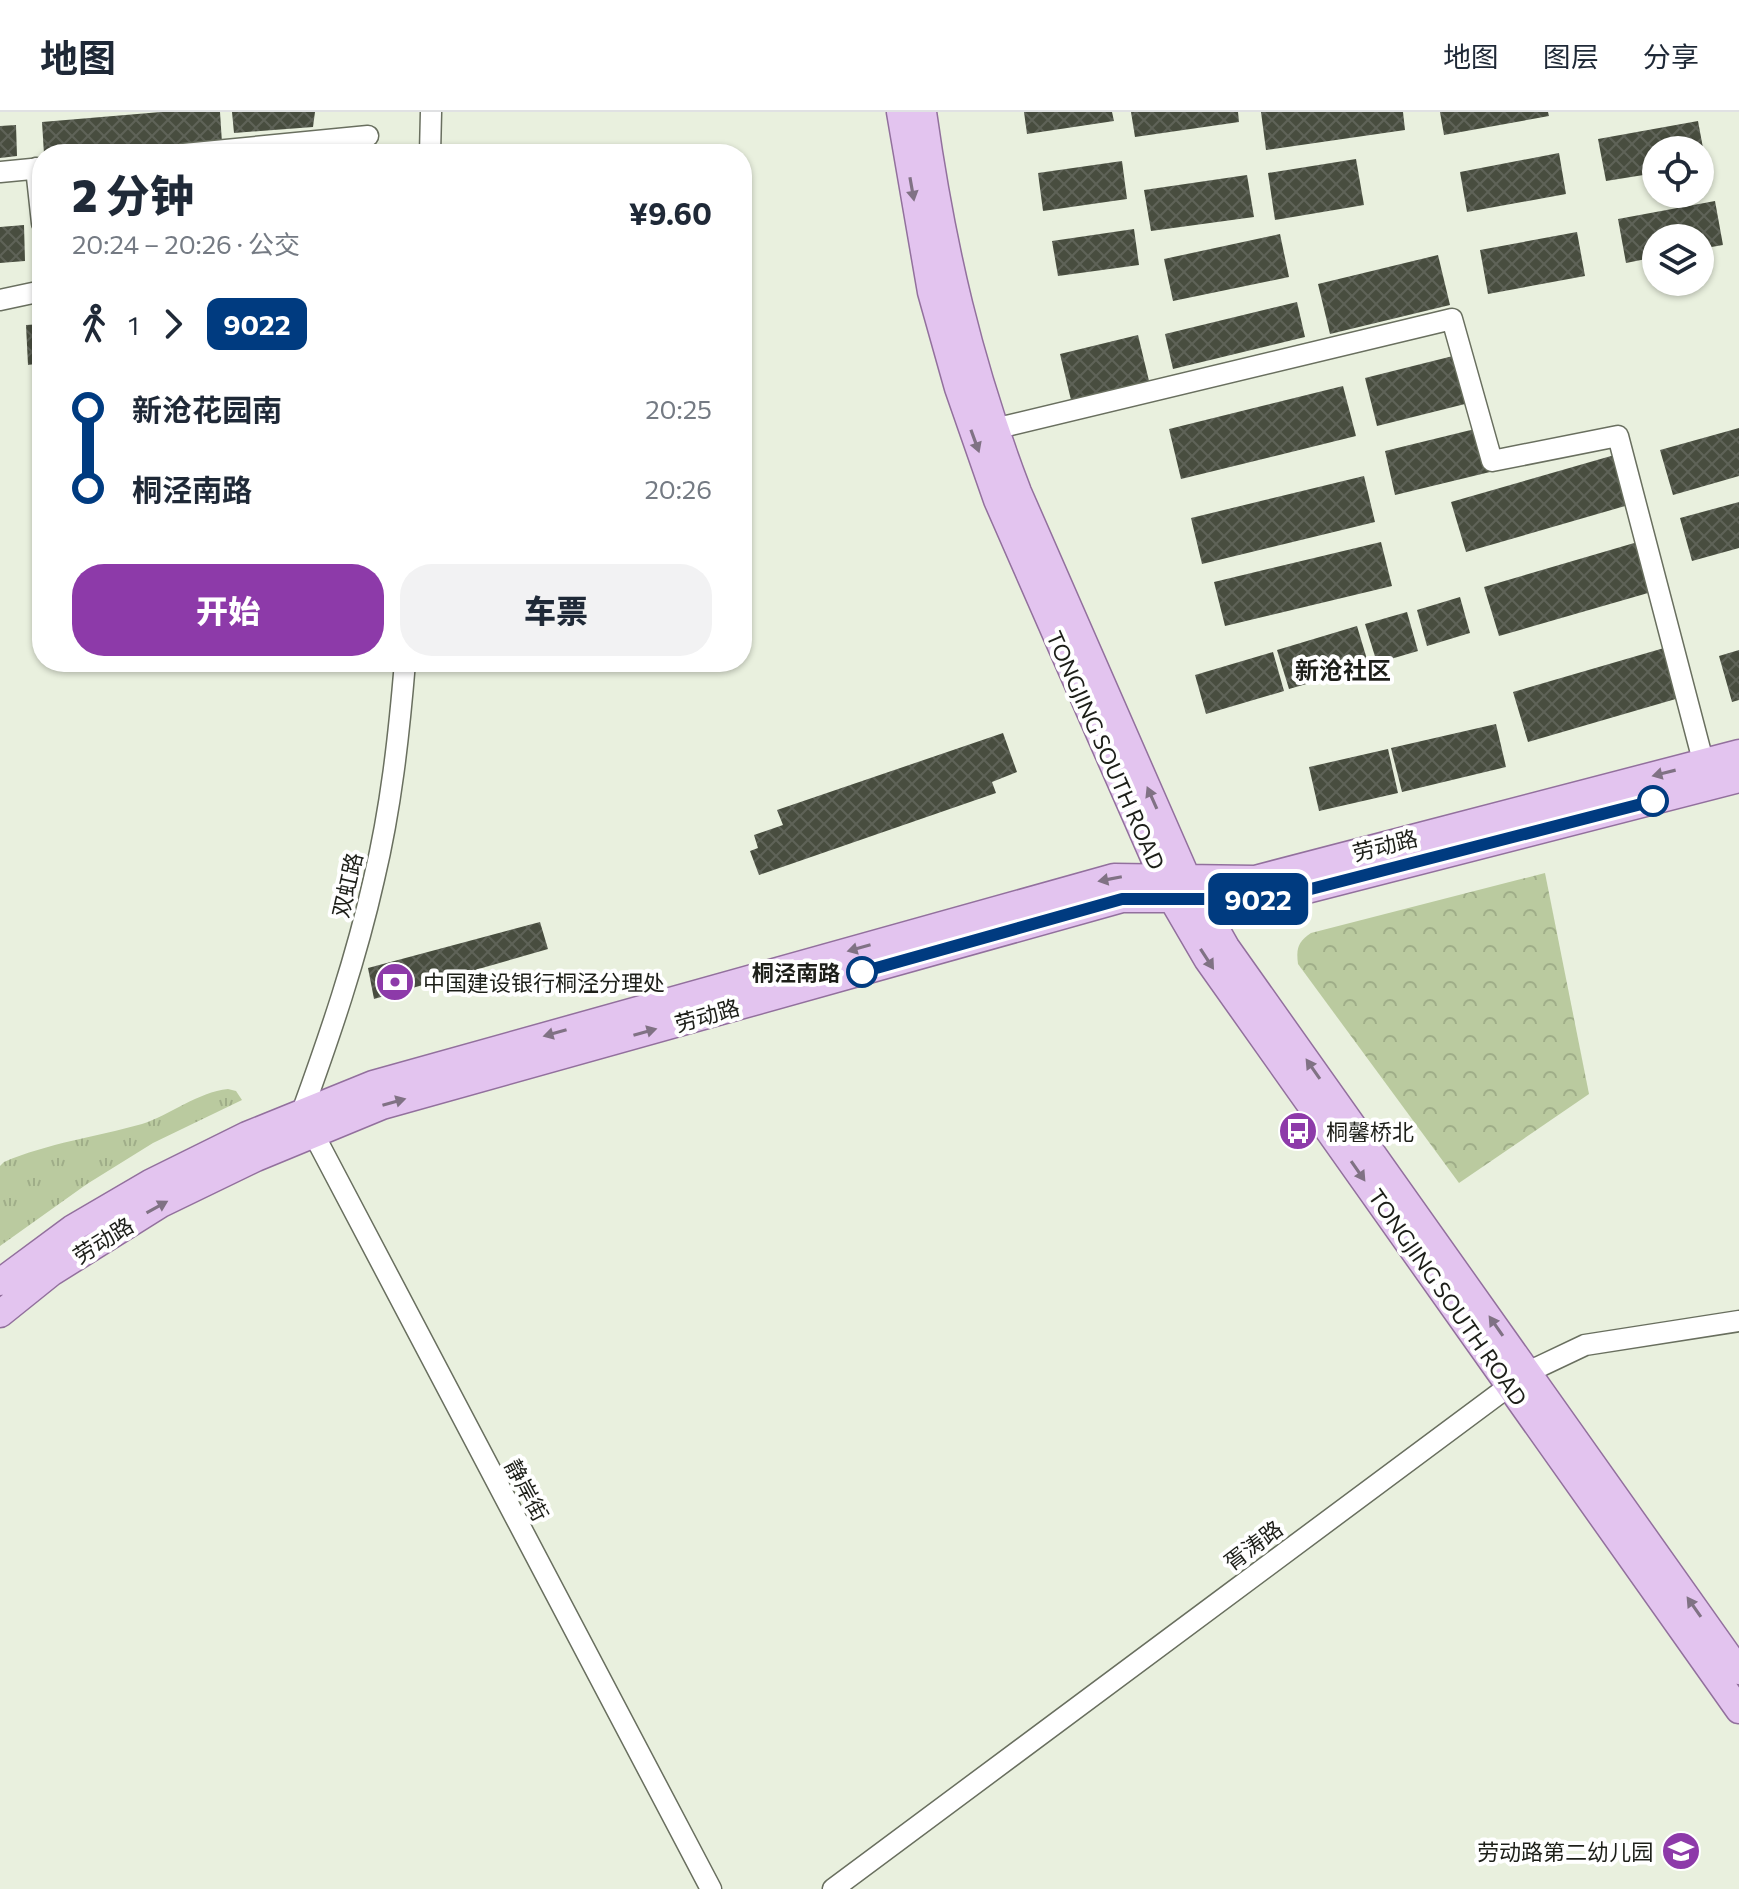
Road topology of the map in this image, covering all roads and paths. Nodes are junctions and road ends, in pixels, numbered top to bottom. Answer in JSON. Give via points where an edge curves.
{"nodes":[{"id":1,"x":431,"y":112,"type":"edge"},
{"id":2,"x":900,"y":112,"type":"edge"},
{"id":3,"x":923,"y":112,"type":"edge"},
{"id":4,"x":368,"y":136,"type":"dead end"},
{"id":5,"x":300,"y":144,"type":"edge"},
{"id":6,"x":430,"y":144,"type":"edge"},
{"id":7,"x":32,"y":169,"type":"edge"},
{"id":8,"x":0,"y":172,"type":"edge"},
{"id":9,"x":32,"y":293,"type":"edge"},
{"id":10,"x":0,"y":300,"type":"edge"},
{"id":11,"x":994,"y":429,"type":"junction"},
{"id":12,"x":404,"y":672,"type":"edge"},
{"id":13,"x":1739,"y":753,"type":"edge"},
{"id":14,"x":1707,"y":775,"type":"junction"},
{"id":15,"x":1739,"y":779,"type":"edge"},
{"id":16,"x":1180,"y":888,"type":"junction"},
{"id":17,"x":307,"y":1123,"type":"junction"},
{"id":18,"x":4,"y":1294,"type":"edge"},
{"id":19,"x":1739,"y":1321,"type":"edge"},
{"id":20,"x":1519,"y":1378,"type":"junction"},
{"id":21,"x":1739,"y":1671,"type":"edge"},
{"id":22,"x":1739,"y":1710,"type":"edge"},
{"id":23,"x":711,"y":1889,"type":"edge"},
{"id":24,"x":833,"y":1889,"type":"edge"}],
"edges":[{"from":1,"to":6,"type":"street"},
{"from":2,"to":16,"type":"main road","name":"TONGJING SOUTH ROAD","one_way":true,"via":[[931,292],[973,436],[997,500]]},
{"from":3,"to":11,"type":"main road","name":"TONGJING SOUTH ROAD","via":[[953,287]]},
{"from":4,"to":5,"type":"street"},
{"from":7,"to":8,"type":"street"},
{"from":9,"to":10,"type":"street"},
{"from":11,"to":14,"type":"street","via":[[1452,319],[1492,461],[1618,436]]},
{"from":16,"to":11,"type":"main road","name":"TONGJING SOUTH ROAD","one_way":true},
{"from":12,"to":17,"type":"street","name":"双虹路","via":[[392,787],[375,877]]},
{"from":13,"to":14,"type":"main road","name":"劳动路"},
{"from":14,"to":15,"type":"main road","name":"劳动路"},
{"from":14,"to":16,"type":"main road","name":"劳动路","via":[[1255,879]]},
{"from":16,"to":17,"type":"main road","name":"劳动路","via":[[1114,877],[386,1080]]},
{"from":16,"to":20,"type":"main road","name":"TONGJING SOUTH ROAD","via":[[1207,959]]},
{"from":17,"to":18,"type":"main road","name":"劳动路","via":[[191,1162],[111,1204],[36,1253]]},
{"from":17,"to":23,"type":"street","name":"静岸街"},
{"from":19,"to":20,"type":"street","name":"胥涛路","via":[[1585,1345]]},
{"from":21,"to":20,"type":"main road","name":"TONGJING SOUTH ROAD","one_way":true},
{"from":20,"to":22,"type":"main road","name":"TONGJING SOUTH ROAD"},
{"from":20,"to":24,"type":"street","name":"胥涛路"}]}
